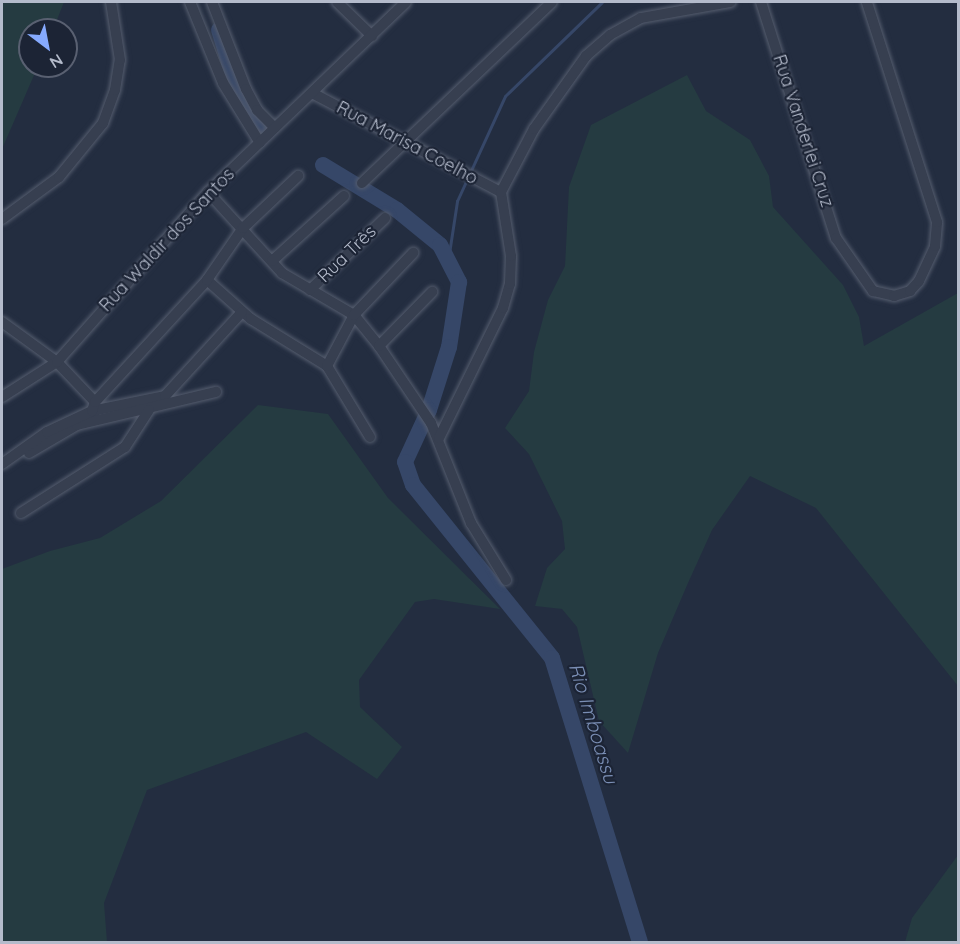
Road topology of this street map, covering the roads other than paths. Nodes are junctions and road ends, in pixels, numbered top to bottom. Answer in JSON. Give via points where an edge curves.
{"nodes":[{"id":1,"x":111,"y":2,"type":"edge"},
{"id":2,"x":190,"y":2,"type":"edge"},
{"id":3,"x":212,"y":2,"type":"edge"},
{"id":4,"x":337,"y":2,"type":"edge"},
{"id":5,"x":406,"y":2,"type":"edge"},
{"id":6,"x":552,"y":2,"type":"edge"},
{"id":7,"x":731,"y":2,"type":"edge"},
{"id":8,"x":761,"y":2,"type":"edge"},
{"id":9,"x":867,"y":2,"type":"edge"},
{"id":10,"x":372,"y":36,"type":"junction"},
{"id":11,"x":314,"y":94,"type":"junction"},
{"id":12,"x":275,"y":129,"type":"junction"},
{"id":13,"x":260,"y":143,"type":"junction"},
{"id":14,"x":403,"y":143,"type":"junction"},
{"id":15,"x":298,"y":176,"type":"dead end"},
{"id":16,"x":362,"y":183,"type":"dead end"},
{"id":17,"x":208,"y":192,"type":"junction"},
{"id":18,"x":501,"y":192,"type":"junction"},
{"id":19,"x":344,"y":196,"type":"dead end"},
{"id":20,"x":385,"y":218,"type":"dead end"},
{"id":21,"x":2,"y":219,"type":"edge"},
{"id":22,"x":243,"y":228,"type":"junction"},
{"id":23,"x":413,"y":252,"type":"dead end"},
{"id":24,"x":272,"y":261,"type":"junction"},
{"id":25,"x":207,"y":280,"type":"junction"},
{"id":26,"x":310,"y":290,"type":"junction"},
{"id":27,"x":432,"y":292,"type":"dead end"},
{"id":28,"x":242,"y":312,"type":"junction"},
{"id":29,"x":354,"y":315,"type":"junction"},
{"id":30,"x":2,"y":322,"type":"edge"},
{"id":31,"x":379,"y":346,"type":"junction"},
{"id":32,"x":57,"y":362,"type":"junction"},
{"id":33,"x":327,"y":366,"type":"junction"},
{"id":34,"x":216,"y":392,"type":"dead end"},
{"id":35,"x":2,"y":397,"type":"edge"},
{"id":36,"x":149,"y":410,"type":"junction"},
{"id":37,"x":94,"y":411,"type":"junction"},
{"id":38,"x":370,"y":437,"type":"dead end"},
{"id":39,"x":439,"y":438,"type":"junction"},
{"id":40,"x":2,"y":464,"type":"edge"},
{"id":41,"x":2,"y":472,"type":"edge"},
{"id":42,"x":21,"y":513,"type":"dead end"},
{"id":43,"x":506,"y":580,"type":"dead end"}],
"edges":[{"from":1,"to":21,"type":"street","via":[[120,60],[116,90],[103,123],[59,177]]},
{"from":2,"to":13,"type":"street","via":[[223,83]]},
{"from":3,"to":12,"type":"street","via":[[246,89],[257,110]]},
{"from":4,"to":10,"type":"street"},
{"from":5,"to":10,"type":"street","name":"Rua Waldir dos Santos"},
{"from":6,"to":14,"type":"street"},
{"from":7,"to":18,"type":"street","via":[[641,18],[610,35],[586,56],[567,81],[534,129]]},
{"from":8,"to":9,"type":"street","name":"Rua Vanderlei Cruz","via":[[836,238],[873,291],[900,294],[919,281],[937,236],[932,201]]},
{"from":10,"to":11,"type":"street","name":"Rua Waldir dos Santos"},
{"from":11,"to":12,"type":"street","name":"Rua Waldir dos Santos"},
{"from":11,"to":14,"type":"street","name":"Rua Marisa Coelho"},
{"from":12,"to":13,"type":"street","name":"Rua Waldir dos Santos"},
{"from":13,"to":17,"type":"street","name":"Rua Waldir dos Santos"},
{"from":14,"to":16,"type":"street"},
{"from":14,"to":18,"type":"street","name":"Rua Marisa Coelho"},
{"from":15,"to":22,"type":"street"},
{"from":17,"to":22,"type":"street"},
{"from":17,"to":32,"type":"street","name":"Rua Waldir dos Santos"},
{"from":18,"to":39,"type":"street","via":[[511,256],[510,284],[503,308]]},
{"from":19,"to":24,"type":"street"},
{"from":20,"to":26,"type":"street","name":"Rua Três"},
{"from":22,"to":24,"type":"street"},
{"from":22,"to":25,"type":"street"},
{"from":23,"to":29,"type":"street"},
{"from":24,"to":26,"type":"street"},
{"from":25,"to":28,"type":"street"},
{"from":25,"to":37,"type":"street"},
{"from":26,"to":29,"type":"street"},
{"from":27,"to":31,"type":"street"},
{"from":28,"to":33,"type":"street"},
{"from":28,"to":37,"type":"street","via":[[165,396]]},
{"from":29,"to":31,"type":"street"},
{"from":29,"to":33,"type":"street"},
{"from":30,"to":32,"type":"street"},
{"from":31,"to":39,"type":"street"},
{"from":32,"to":35,"type":"street","name":"Rua Waldir dos Santos"},
{"from":32,"to":37,"type":"street"},
{"from":33,"to":38,"type":"street"},
{"from":34,"to":36,"type":"street"},
{"from":36,"to":37,"type":"street"},
{"from":36,"to":42,"type":"street","via":[[125,447]]},
{"from":37,"to":40,"type":"street","via":[[47,432]]},
{"from":37,"to":41,"type":"street"},
{"from":39,"to":43,"type":"street","via":[[471,523]]}]}
